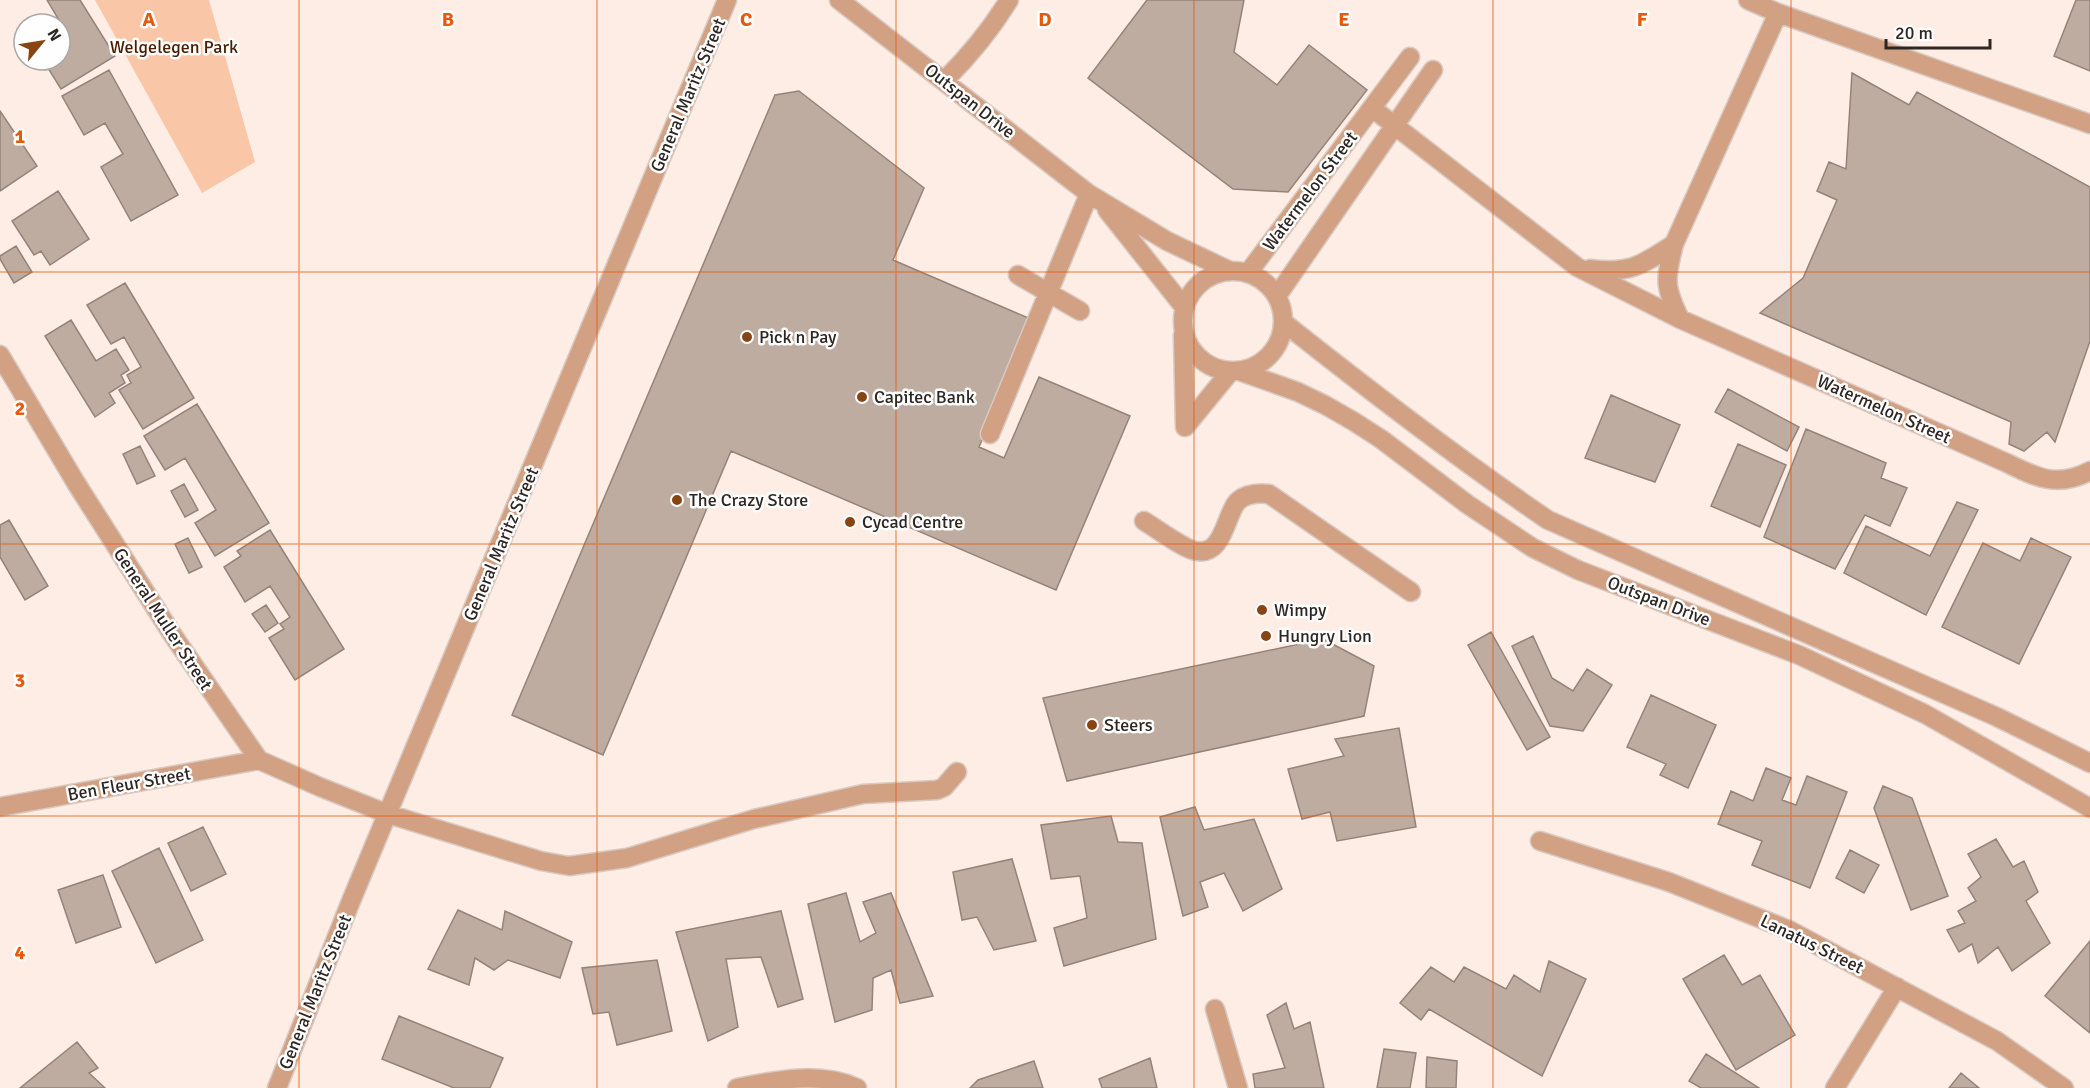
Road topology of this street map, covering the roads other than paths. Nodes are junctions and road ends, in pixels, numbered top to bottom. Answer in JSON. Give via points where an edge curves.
{"nodes":[{"id":1,"x":727,"y":0,"type":"edge"},
{"id":2,"x":839,"y":0,"type":"edge"},
{"id":3,"x":1009,"y":0,"type":"edge"},
{"id":4,"x":1748,"y":0,"type":"edge"},
{"id":5,"x":1778,"y":13,"type":"junction"},
{"id":6,"x":1410,"y":57,"type":"dead end"},
{"id":7,"x":1433,"y":70,"type":"dead end"},
{"id":8,"x":944,"y":81,"type":"junction"},
{"id":9,"x":1372,"y":108,"type":"junction"},
{"id":10,"x":2090,"y":124,"type":"edge"},
{"id":11,"x":1394,"y":127,"type":"junction"},
{"id":12,"x":1095,"y":197,"type":"junction"},
{"id":13,"x":1674,"y":244,"type":"junction"},
{"id":14,"x":1577,"y":267,"type":"junction"},
{"id":15,"x":1228,"y":270,"type":"junction"},
{"id":16,"x":1248,"y":273,"type":"junction"},
{"id":17,"x":1018,"y":275,"type":"dead end"},
{"id":18,"x":1049,"y":292,"type":"junction"},
{"id":19,"x":1277,"y":296,"type":"junction"},
{"id":20,"x":1184,"y":307,"type":"junction"},
{"id":21,"x":1080,"y":311,"type":"dead end"},
{"id":22,"x":1680,"y":319,"type":"junction"},
{"id":23,"x":1283,"y":322,"type":"junction"},
{"id":24,"x":1183,"y":331,"type":"junction"},
{"id":25,"x":0,"y":355,"type":"edge"},
{"id":26,"x":1236,"y":372,"type":"junction"},
{"id":27,"x":990,"y":434,"type":"dead end"},
{"id":28,"x":2090,"y":471,"type":"edge"},
{"id":29,"x":1144,"y":521,"type":"dead end"},
{"id":30,"x":1411,"y":592,"type":"dead end"},
{"id":31,"x":258,"y":760,"type":"junction"},
{"id":32,"x":2090,"y":762,"type":"edge"},
{"id":33,"x":957,"y":772,"type":"dead end"},
{"id":34,"x":0,"y":807,"type":"edge"},
{"id":35,"x":2090,"y":808,"type":"edge"},
{"id":36,"x":388,"y":814,"type":"junction"},
{"id":37,"x":1540,"y":841,"type":"dead end"},
{"id":38,"x":1897,"y":987,"type":"junction"},
{"id":39,"x":1215,"y":1009,"type":"dead end"},
{"id":40,"x":277,"y":1088,"type":"edge"},
{"id":41,"x":737,"y":1088,"type":"edge"},
{"id":42,"x":857,"y":1088,"type":"edge"},
{"id":43,"x":1238,"y":1088,"type":"edge"},
{"id":44,"x":1835,"y":1088,"type":"edge"},
{"id":45,"x":2064,"y":1088,"type":"edge"}],
"edges":[{"from":1,"to":36,"type":"street","name":"General Maritz Street"},
{"from":2,"to":8,"type":"street","name":"Outspan Drive"},
{"from":3,"to":8,"type":"street","via":[[970,56]]},
{"from":4,"to":5,"type":"street"},
{"from":5,"to":10,"type":"street"},
{"from":5,"to":13,"type":"street"},
{"from":6,"to":9,"type":"street","name":"Watermelon Street"},
{"from":7,"to":11,"type":"street","name":"Watermelon Street"},
{"from":8,"to":12,"type":"street","name":"Outspan Drive"},
{"from":9,"to":11,"type":"street","name":"Watermelon Street"},
{"from":9,"to":16,"type":"street","name":"Watermelon Street"},
{"from":11,"to":14,"type":"street","name":"Watermelon Street"},
{"from":11,"to":19,"type":"street","name":"Watermelon Street"},
{"from":12,"to":15,"type":"street","name":"Outspan Drive","via":[[1167,241]]},
{"from":12,"to":18,"type":"street"},
{"from":12,"to":20,"type":"street","name":"Outspan Drive"},
{"from":13,"to":14,"type":"street","name":"Watermelon Street","via":[[1641,266],[1612,272]]},
{"from":13,"to":22,"type":"street","via":[[1666,276],[1668,295]]},
{"from":14,"to":22,"type":"street","name":"Watermelon Street"},
{"from":15,"to":16,"type":"street"},
{"from":15,"to":20,"type":"street","via":[[1205,278],[1191,291]]},
{"from":16,"to":19,"type":"street","via":[[1266,282]]},
{"from":17,"to":18,"type":"street"},
{"from":18,"to":21,"type":"street"},
{"from":18,"to":27,"type":"street"},
{"from":19,"to":23,"type":"street"},
{"from":20,"to":24,"type":"street"},
{"from":22,"to":28,"type":"street","name":"Watermelon Street","via":[[2037,478],[2077,478]]},
{"from":23,"to":26,"type":"street","via":[[1276,348],[1261,363]]},
{"from":23,"to":32,"type":"street","name":"Outspan Drive","via":[[1389,407],[1548,520],[1997,717]]},
{"from":24,"to":26,"type":"street","via":[[1194,354],[1205,364]]},
{"from":24,"to":26,"type":"street","via":[[1185,426]]},
{"from":25,"to":31,"type":"street","name":"General Muller Street","via":[[165,624]]},
{"from":26,"to":35,"type":"street","name":"Outspan Drive","via":[[1325,405],[1381,439],[1533,548],[1578,570],[1799,655],[1925,714]]},
{"from":29,"to":30,"type":"street","via":[[1193,550],[1204,551],[1222,535],[1239,500],[1269,494]]},
{"from":31,"to":34,"type":"street","name":"Ben Fleur Street"},
{"from":31,"to":36,"type":"street"},
{"from":33,"to":36,"type":"street","via":[[937,790],[863,794],[754,819],[627,858],[568,866]]},
{"from":36,"to":40,"type":"street","name":"General Maritz Street"},
{"from":37,"to":38,"type":"street","name":"Lanatus Street","via":[[1669,882],[1789,930]]},
{"from":38,"to":44,"type":"street"},
{"from":38,"to":45,"type":"street","name":"Lanatus Street","via":[[1997,1041]]},
{"from":39,"to":43,"type":"street"},
{"from":41,"to":42,"type":"street","via":[[786,1079],[842,1081]]}]}
